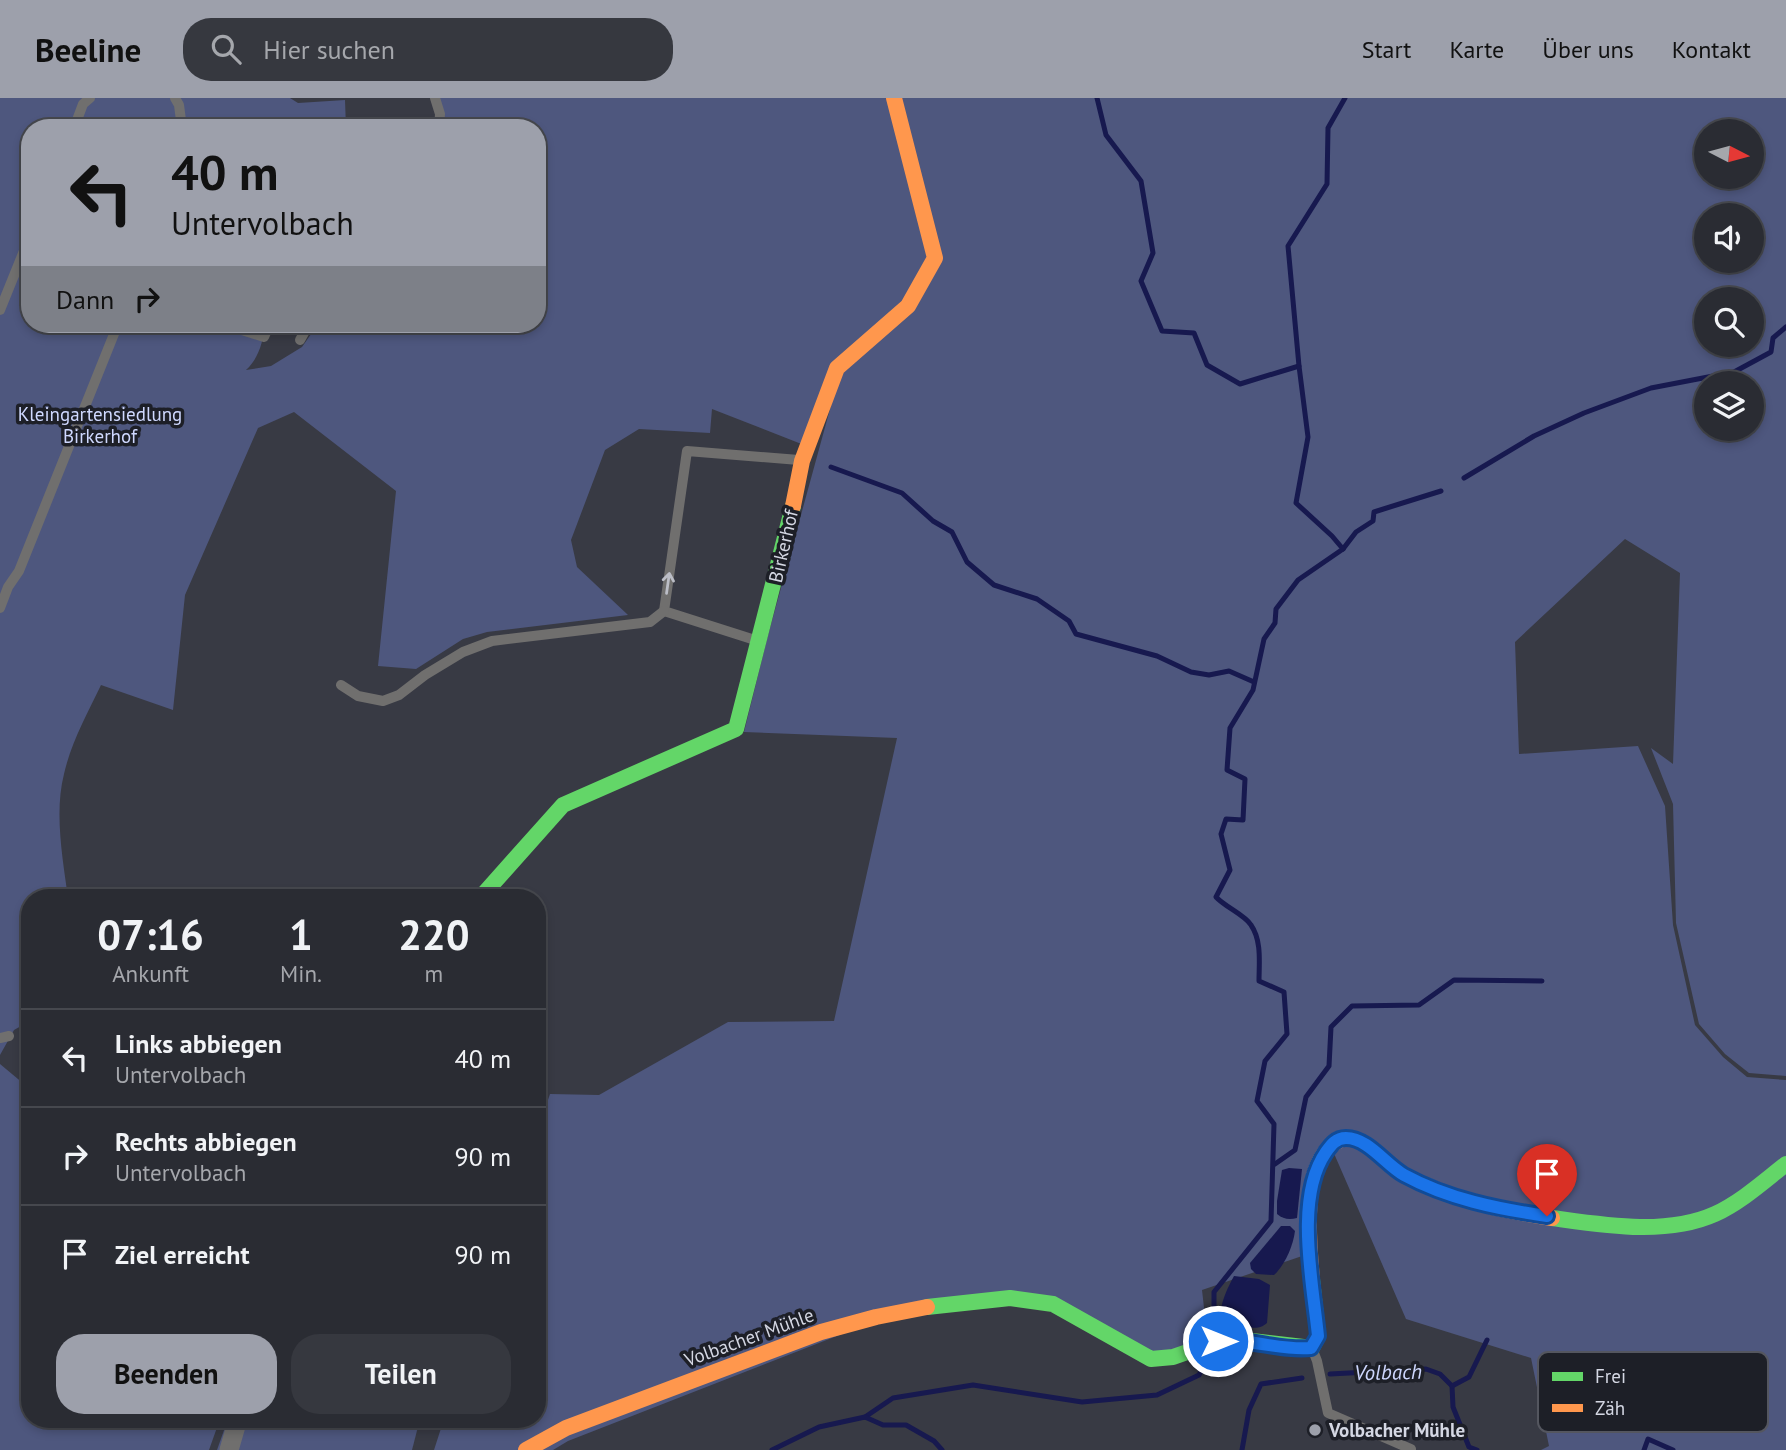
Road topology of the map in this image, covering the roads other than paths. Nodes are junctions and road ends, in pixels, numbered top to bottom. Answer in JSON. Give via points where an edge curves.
{"nodes":[{"id":1,"x":90,"y":98,"type":"edge"},
{"id":2,"x":175,"y":98,"type":"edge"},
{"id":3,"x":435,"y":98,"type":"edge"},
{"id":4,"x":894,"y":98,"type":"edge"},
{"id":5,"x":77,"y":119,"type":"edge"},
{"id":6,"x":181,"y":119,"type":"edge"},
{"id":7,"x":440,"y":119,"type":"edge"},
{"id":8,"x":21,"y":258,"type":"edge"},
{"id":9,"x":0,"y":310,"type":"edge"},
{"id":10,"x":114,"y":333,"type":"edge"},
{"id":11,"x":251,"y":333,"type":"edge"},
{"id":12,"x":266,"y":333,"type":"edge"},
{"id":13,"x":304,"y":333,"type":"edge"},
{"id":14,"x":300,"y":340,"type":"dead end"},
{"id":15,"x":803,"y":461,"type":"junction"},
{"id":16,"x":0,"y":607,"type":"edge"},
{"id":17,"x":664,"y":611,"type":"junction"},
{"id":18,"x":759,"y":642,"type":"junction"},
{"id":19,"x":341,"y":685,"type":"dead end"},
{"id":20,"x":488,"y":889,"type":"edge"},
{"id":21,"x":1786,"y":1164,"type":"edge"},
{"id":22,"x":1311,"y":1348,"type":"junction"},
{"id":23,"x":235,"y":1428,"type":"edge"},
{"id":24,"x":1410,"y":1449,"type":"edge"},
{"id":25,"x":229,"y":1450,"type":"edge"},
{"id":26,"x":526,"y":1450,"type":"edge"}],
"edges":[{"from":1,"to":5,"type":"lane"},
{"from":2,"to":6,"type":"lane"},
{"from":3,"to":7,"type":"lane"},
{"from":4,"to":15,"type":"street","name":"Birkerhof","via":[[935,258],[908,306],[837,368]]},
{"from":8,"to":9,"type":"lane"},
{"from":10,"to":16,"type":"lane"},
{"from":11,"to":12,"type":"lane","via":[[264,337]]},
{"from":13,"to":14,"type":"lane"},
{"from":17,"to":15,"type":"lane","one_way":true,"via":[[687,452]]},
{"from":15,"to":18,"type":"street","name":"Birkerhof"},
{"from":17,"to":18,"type":"lane"},
{"from":17,"to":19,"type":"lane","via":[[650,622],[492,641],[463,652],[400,695],[383,701],[358,696]]},
{"from":18,"to":20,"type":"street","name":"Birkerhof","via":[[736,729],[563,805]]},
{"from":21,"to":22,"type":"street","via":[[1733,1205],[1703,1219],[1610,1226],[1445,1194],[1401,1174],[1359,1140],[1341,1139],[1332,1143],[1321,1160],[1312,1185],[1309,1253],[1318,1336]]},
{"from":22,"to":24,"type":"lane","via":[[1328,1413]]},
{"from":22,"to":26,"type":"street","name":"Volbacher Mühle","via":[[1293,1350],[1238,1339],[1218,1341],[1164,1360],[1150,1359],[1069,1311],[1040,1301],[1010,1298],[929,1307],[821,1332],[566,1428]]},
{"from":23,"to":25,"type":"street"}]}
